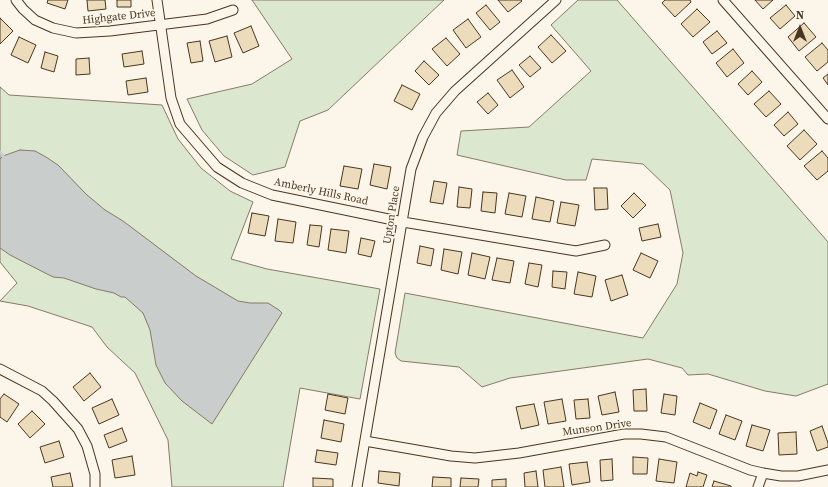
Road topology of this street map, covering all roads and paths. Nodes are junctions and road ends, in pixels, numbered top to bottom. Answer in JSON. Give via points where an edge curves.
{"nodes":[{"id":1,"x":16,"y":0,"type":"edge"},
{"id":2,"x":157,"y":0,"type":"edge"},
{"id":3,"x":556,"y":0,"type":"edge"},
{"id":4,"x":723,"y":0,"type":"edge"},
{"id":5,"x":233,"y":10,"type":"dead end"},
{"id":6,"x":160,"y":25,"type":"junction"},
{"id":7,"x":828,"y":119,"type":"edge"},
{"id":8,"x":403,"y":222,"type":"junction"},
{"id":9,"x":605,"y":245,"type":"dead end"},
{"id":10,"x":0,"y":369,"type":"edge"},
{"id":11,"x":365,"y":440,"type":"junction"},
{"id":12,"x":828,"y":470,"type":"edge"},
{"id":13,"x":763,"y":473,"type":"junction"},
{"id":14,"x":95,"y":487,"type":"edge"},
{"id":15,"x":357,"y":487,"type":"edge"},
{"id":16,"x":758,"y":487,"type":"edge"}],
"edges":[{"from":1,"to":6,"type":"street","name":"Highgate Drive","via":[[35,20],[53,28],[76,33]]},
{"from":2,"to":6,"type":"street","name":"Amberly Hills Road"},
{"from":3,"to":8,"type":"street","name":"Upton Place","via":[[455,91],[436,113],[423,137],[411,169]]},
{"from":4,"to":7,"type":"street"},
{"from":5,"to":6,"type":"street","name":"Highgate Drive","via":[[207,19]]},
{"from":6,"to":8,"type":"street","name":"Amberly Hills Road","via":[[171,98],[180,124],[217,167],[242,183],[272,195]]},
{"from":8,"to":9,"type":"street","name":"Amberly Hills Road","via":[[576,251]]},
{"from":8,"to":11,"type":"street","name":"Upton Place"},
{"from":10,"to":14,"type":"street","via":[[42,391],[70,419],[87,446],[95,474]]},
{"from":11,"to":13,"type":"street","name":"Munson Drive","via":[[475,458],[624,434],[641,434],[666,437]]},
{"from":11,"to":15,"type":"street","name":"Upton Place"},
{"from":12,"to":13,"type":"street","name":"Munson Drive","via":[[798,476]]},
{"from":13,"to":16,"type":"street"}]}
